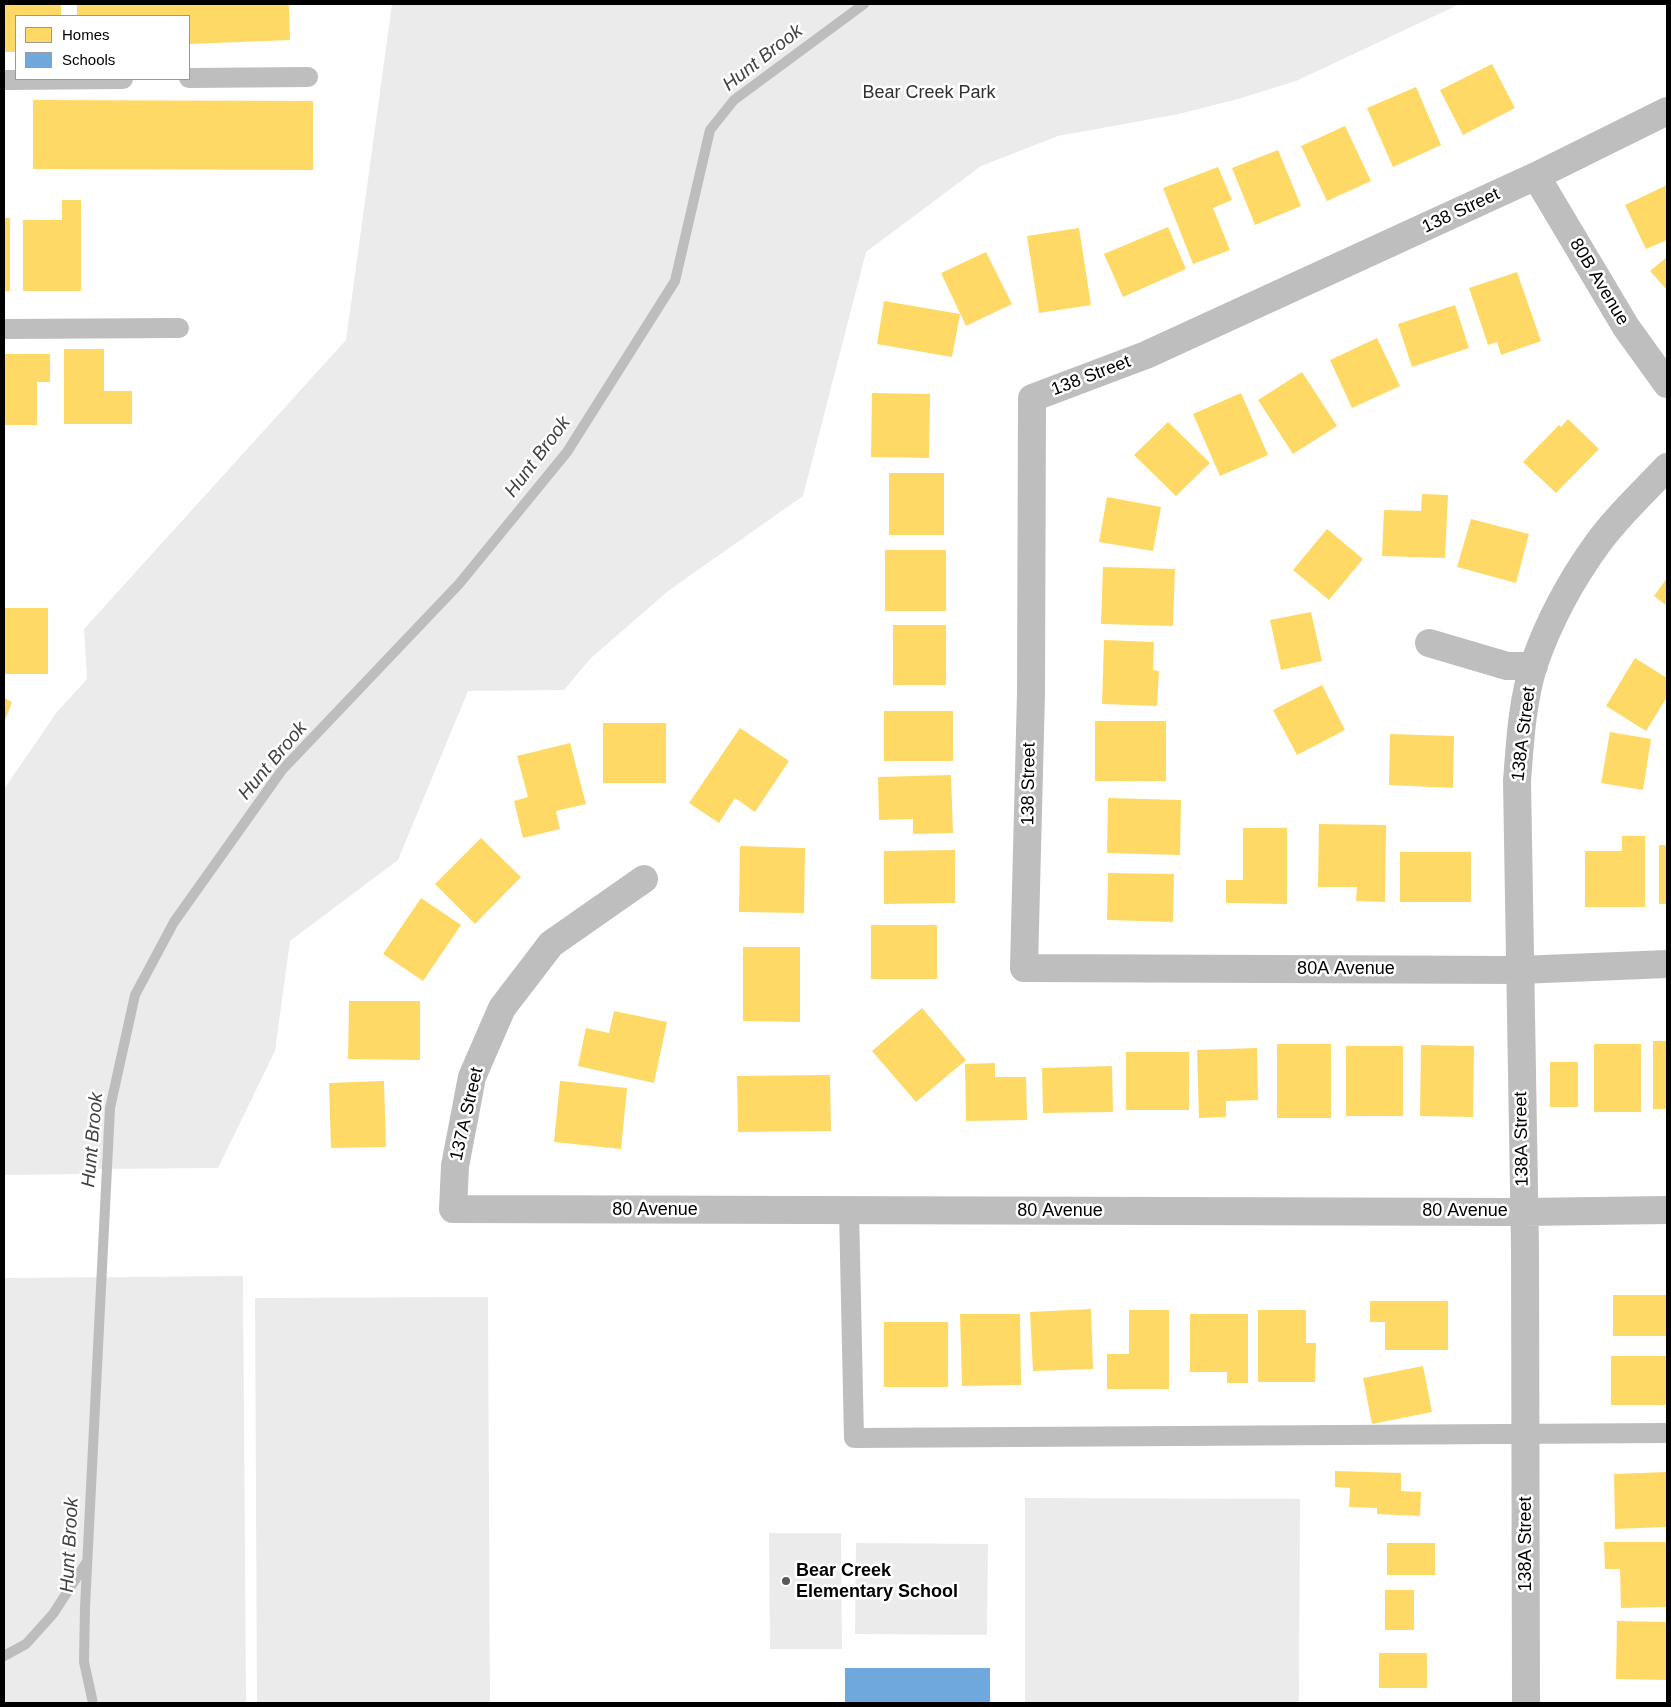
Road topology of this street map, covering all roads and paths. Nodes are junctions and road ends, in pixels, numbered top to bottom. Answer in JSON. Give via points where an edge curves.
{"nodes":[{"id":1,"x":308,"y":77,"type":"dead end"},
{"id":2,"x":190,"y":78,"type":"edge"},
{"id":3,"x":1667,"y":111,"type":"edge"},
{"id":4,"x":1536,"y":176,"type":"junction"},
{"id":5,"x":179,"y":328,"type":"dead end"},
{"id":6,"x":4,"y":329,"type":"edge"},
{"id":7,"x":1667,"y":384,"type":"edge"},
{"id":8,"x":1667,"y":467,"type":"edge"},
{"id":9,"x":1429,"y":643,"type":"dead end"},
{"id":10,"x":1534,"y":666,"type":"junction"},
{"id":11,"x":644,"y":879,"type":"dead end"},
{"id":12,"x":1667,"y":964,"type":"edge"},
{"id":13,"x":1024,"y":968,"type":"joint"},
{"id":14,"x":1520,"y":970,"type":"junction"},
{"id":15,"x":453,"y":1209,"type":"joint"},
{"id":16,"x":849,"y":1210,"type":"junction"},
{"id":17,"x":1667,"y":1210,"type":"edge"},
{"id":18,"x":1524,"y":1212,"type":"junction"},
{"id":19,"x":1667,"y":1433,"type":"edge"},
{"id":20,"x":1526,"y":1434,"type":"junction"},
{"id":21,"x":1526,"y":1703,"type":"edge"}],
"edges":[{"from":1,"to":2,"type":"lane"},
{"from":3,"to":4,"type":"street","name":"138 Street"},
{"from":4,"to":7,"type":"street","name":"80B Avenue","via":[[1626,327]]},
{"from":4,"to":13,"type":"street","name":"138 Street","via":[[1146,355],[1032,398],[1031,693]]},
{"from":5,"to":6,"type":"lane"},
{"from":8,"to":10,"type":"street","name":"138A Street","via":[[1598,542],[1568,588]]},
{"from":9,"to":10,"type":"street","name":"138A Street","via":[[1507,666]]},
{"from":10,"to":14,"type":"street","name":"138A Street","via":[[1524,708],[1517,781]]},
{"from":11,"to":15,"type":"street","name":"137A Street","via":[[551,944],[502,1008],[472,1077],[454,1166]]},
{"from":12,"to":14,"type":"street","name":"80A Avenue"},
{"from":13,"to":14,"type":"street","name":"80A Avenue"},
{"from":14,"to":18,"type":"street","name":"138A Street"},
{"from":15,"to":16,"type":"street","name":"80 Avenue"},
{"from":16,"to":18,"type":"street","name":"80 Avenue"},
{"from":16,"to":20,"type":"lane","via":[[854,1438]]},
{"from":17,"to":18,"type":"street","name":"80 Avenue"},
{"from":18,"to":20,"type":"street","name":"138A Street"},
{"from":19,"to":20,"type":"lane"},
{"from":20,"to":21,"type":"street","name":"138A Street"}]}
